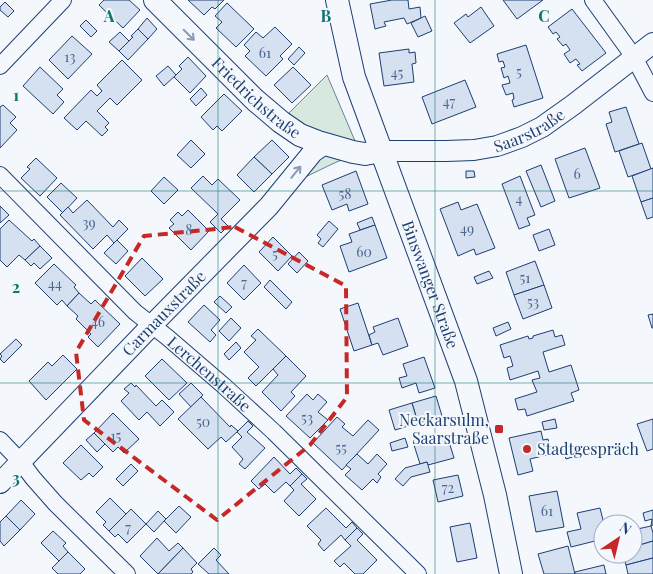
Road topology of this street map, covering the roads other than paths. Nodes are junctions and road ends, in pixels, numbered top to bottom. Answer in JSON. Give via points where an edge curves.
{"nodes":[{"id":1,"x":63,"y":0,"type":"edge"},
{"id":2,"x":155,"y":0,"type":"edge"},
{"id":3,"x":337,"y":0,"type":"edge"},
{"id":4,"x":593,"y":0,"type":"edge"},
{"id":5,"x":653,"y":43,"type":"edge"},
{"id":6,"x":634,"y":57,"type":"junction"},
{"id":7,"x":0,"y":66,"type":"edge"},
{"id":8,"x":653,"y":93,"type":"edge"},
{"id":9,"x":327,"y":144,"type":"junction"},
{"id":10,"x":381,"y":151,"type":"junction"},
{"id":11,"x":0,"y":175,"type":"edge"},
{"id":12,"x":152,"y":325,"type":"junction"},
{"id":13,"x":0,"y":440,"type":"edge"},
{"id":14,"x":21,"y":462,"type":"junction"},
{"id":15,"x":0,"y":483,"type":"edge"},
{"id":16,"x":127,"y":574,"type":"edge"},
{"id":17,"x":418,"y":574,"type":"edge"},
{"id":18,"x":511,"y":574,"type":"edge"}],
"edges":[{"from":1,"to":7,"type":"street"},
{"from":2,"to":9,"type":"main road","name":"Friedrichstraße","one_way":true,"via":[[281,122],[300,135]]},
{"from":3,"to":10,"type":"main road","name":"Binswanger Straße","via":[[354,77]]},
{"from":4,"to":6,"type":"street"},
{"from":5,"to":6,"type":"street","name":"Saarstraße"},
{"from":6,"to":8,"type":"street"},
{"from":6,"to":10,"type":"street","name":"Saarstraße","via":[[573,105],[522,137],[474,150]]},
{"from":9,"to":10,"type":"main road","name":"Friedrichstraße","via":[[365,154]]},
{"from":12,"to":9,"type":"street","name":"Carmauxstraße","one_way":true,"via":[[269,206],[313,152]]},
{"from":10,"to":18,"type":"main road","name":"Binswanger Straße","via":[[466,380]]},
{"from":11,"to":12,"type":"street","name":"Lerchenstraße","via":[[135,312]]},
{"from":12,"to":14,"type":"street","name":"Carmauxstraße"},
{"from":12,"to":17,"type":"street","name":"Lerchenstraße","via":[[274,432]]},
{"from":13,"to":14,"type":"street"},
{"from":14,"to":15,"type":"street","name":"Carmauxstraße"},
{"from":14,"to":16,"type":"street","via":[[55,502]]}]}
